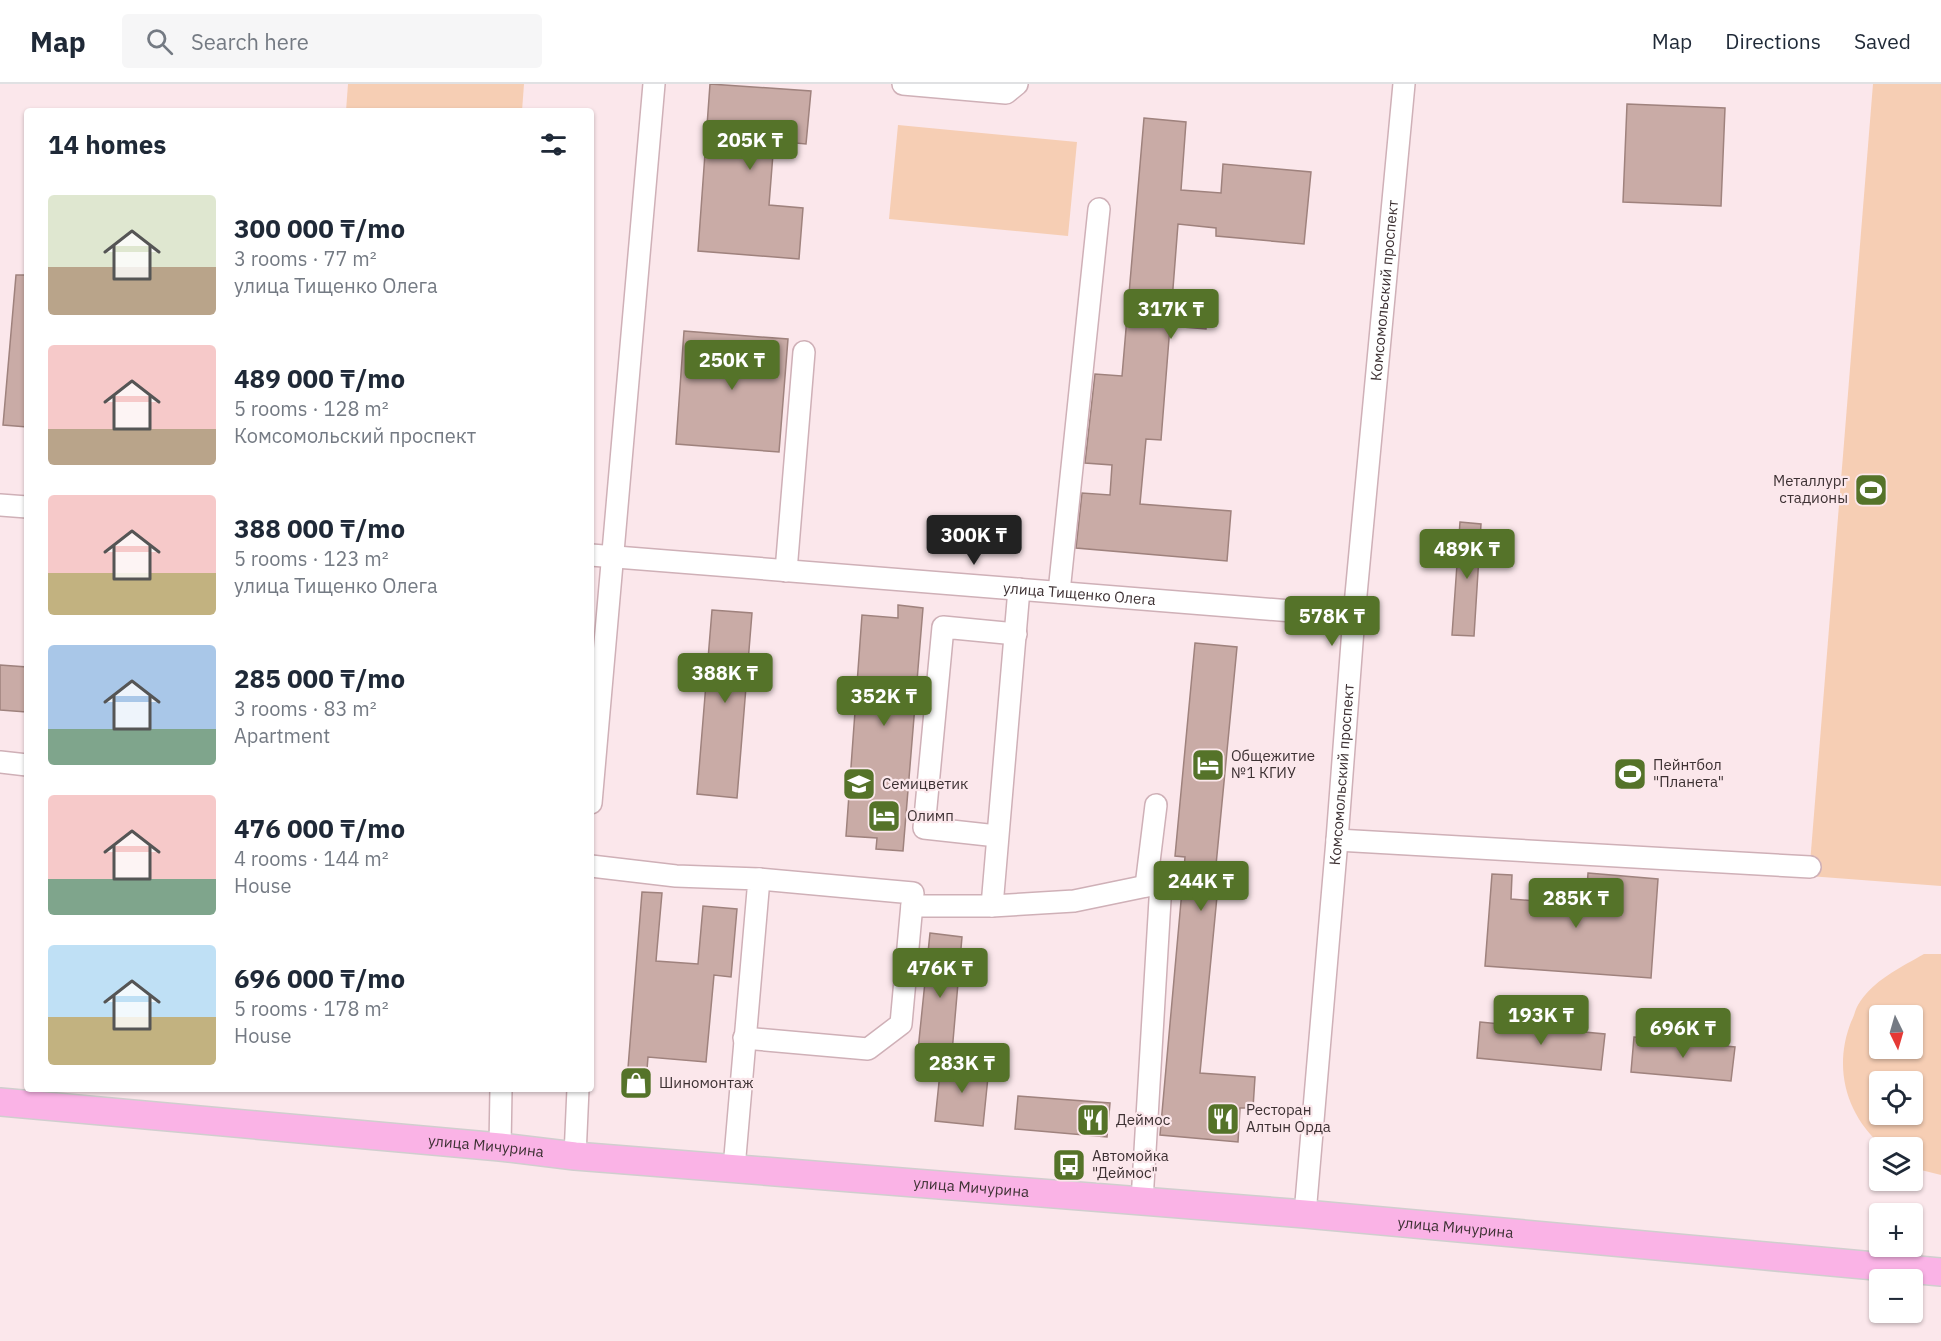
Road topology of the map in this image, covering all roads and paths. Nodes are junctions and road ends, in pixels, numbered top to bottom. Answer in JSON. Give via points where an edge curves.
{"nodes":[{"id":1,"x":654,"y":84,"type":"edge"},
{"id":2,"x":903,"y":84,"type":"edge"},
{"id":3,"x":1017,"y":84,"type":"edge"},
{"id":4,"x":1404,"y":84,"type":"edge"},
{"id":5,"x":1099,"y":209,"type":"dead end"},
{"id":6,"x":804,"y":352,"type":"dead end"},
{"id":7,"x":0,"y":505,"type":"edge"},
{"id":8,"x":24,"y":507,"type":"edge"},
{"id":9,"x":601,"y":555,"type":"edge"},
{"id":10,"x":786,"y":571,"type":"junction"},
{"id":11,"x":1019,"y":589,"type":"junction"},
{"id":12,"x":1059,"y":592,"type":"junction"},
{"id":13,"x":1354,"y":616,"type":"junction"},
{"id":14,"x":1016,"y":634,"type":"junction"},
{"id":15,"x":594,"y":729,"type":"edge"},
{"id":16,"x":0,"y":762,"type":"edge"},
{"id":17,"x":24,"y":765,"type":"edge"},
{"id":18,"x":1156,"y":805,"type":"dead end"},
{"id":19,"x":997,"y":836,"type":"junction"},
{"id":20,"x":1337,"y":840,"type":"junction"},
{"id":21,"x":594,"y":866,"type":"edge"},
{"id":22,"x":1810,"y":867,"type":"dead end"},
{"id":23,"x":759,"y":879,"type":"junction"},
{"id":24,"x":1146,"y":886,"type":"junction"},
{"id":25,"x":912,"y":906,"type":"junction"},
{"id":26,"x":992,"y":906,"type":"junction"},
{"id":27,"x":744,"y":1038,"type":"junction"},
{"id":28,"x":501,"y":1092,"type":"edge"},
{"id":29,"x":578,"y":1092,"type":"edge"},
{"id":30,"x":0,"y":1102,"type":"edge"},
{"id":31,"x":500,"y":1147,"type":"junction"},
{"id":32,"x":575,"y":1156,"type":"junction"},
{"id":33,"x":734,"y":1168,"type":"junction"},
{"id":34,"x":1142,"y":1201,"type":"junction"},
{"id":35,"x":1305,"y":1214,"type":"junction"},
{"id":36,"x":1941,"y":1272,"type":"edge"}],
"edges":[{"from":1,"to":9,"type":"street"},
{"from":2,"to":3,"type":"street","via":[[1006,93]]},
{"from":4,"to":13,"type":"street","name":"Комсомольский проспект"},
{"from":5,"to":12,"type":"street"},
{"from":6,"to":10,"type":"street"},
{"from":7,"to":8,"type":"street"},
{"from":9,"to":10,"type":"street","name":"улица Тищенко Олега"},
{"from":9,"to":15,"type":"street"},
{"from":10,"to":11,"type":"street","name":"улица Тищенко Олега"},
{"from":11,"to":12,"type":"street","name":"улица Тищенко Олега"},
{"from":11,"to":14,"type":"street"},
{"from":12,"to":13,"type":"street","name":"улица Тищенко Олега"},
{"from":13,"to":20,"type":"street","name":"Комсомольский проспект"},
{"from":14,"to":19,"type":"street"},
{"from":14,"to":19,"type":"street","via":[[943,627],[924,828]]},
{"from":16,"to":17,"type":"street"},
{"from":18,"to":24,"type":"street"},
{"from":19,"to":26,"type":"street"},
{"from":20,"to":22,"type":"street"},
{"from":20,"to":35,"type":"street","name":"Комсомольский проспект"},
{"from":21,"to":23,"type":"street","via":[[676,876]]},
{"from":23,"to":25,"type":"street","via":[[913,893]]},
{"from":23,"to":27,"type":"street"},
{"from":24,"to":26,"type":"street","via":[[1074,901]]},
{"from":24,"to":34,"type":"street","via":[[1161,883]]},
{"from":25,"to":26,"type":"street"},
{"from":25,"to":27,"type":"street","via":[[901,1024],[867,1049]]},
{"from":27,"to":33,"type":"street"},
{"from":28,"to":31,"type":"street"},
{"from":29,"to":32,"type":"street"},
{"from":30,"to":31,"type":"main road","name":"улица Мичурина"},
{"from":31,"to":32,"type":"main road","name":"улица Мичурина"},
{"from":32,"to":33,"type":"main road","name":"улица Мичурина"},
{"from":33,"to":34,"type":"main road","name":"улица Мичурина"},
{"from":34,"to":35,"type":"main road","name":"улица Мичурина"},
{"from":35,"to":36,"type":"main road","name":"улица Мичурина"}]}
